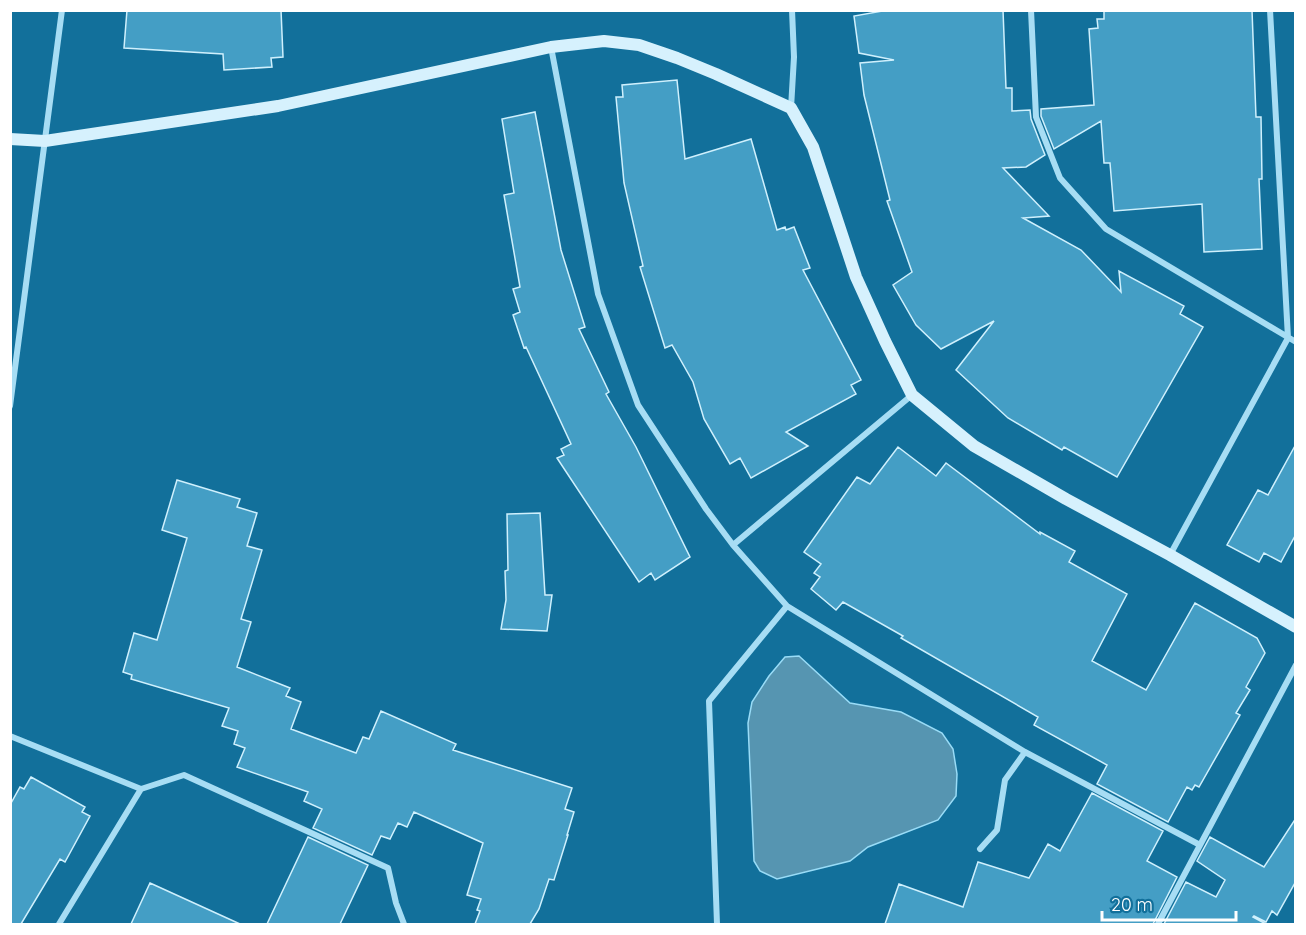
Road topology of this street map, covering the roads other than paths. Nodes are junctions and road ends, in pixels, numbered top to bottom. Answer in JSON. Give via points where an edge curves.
{"nodes":[{"id":1,"x":62,"y":10,"type":"edge"},
{"id":2,"x":792,"y":10,"type":"edge"},
{"id":3,"x":1031,"y":10,"type":"edge"},
{"id":4,"x":1270,"y":10,"type":"edge"},
{"id":5,"x":551,"y":47,"type":"junction"},
{"id":6,"x":791,"y":108,"type":"junction"},
{"id":7,"x":10,"y":139,"type":"edge"},
{"id":8,"x":45,"y":141,"type":"junction"},
{"id":9,"x":1288,"y":338,"type":"junction"},
{"id":10,"x":1296,"y":342,"type":"edge"},
{"id":11,"x":912,"y":395,"type":"junction"},
{"id":12,"x":10,"y":406,"type":"edge"},
{"id":13,"x":733,"y":545,"type":"junction"},
{"id":14,"x":1170,"y":555,"type":"junction"},
{"id":15,"x":787,"y":606,"type":"junction"},
{"id":16,"x":1296,"y":627,"type":"edge"},
{"id":17,"x":1296,"y":665,"type":"edge"},
{"id":18,"x":10,"y":736,"type":"edge"},
{"id":19,"x":1024,"y":752,"type":"junction"},
{"id":20,"x":141,"y":789,"type":"junction"},
{"id":21,"x":1200,"y":845,"type":"junction"},
{"id":22,"x":980,"y":849,"type":"dead end"},
{"id":23,"x":59,"y":924,"type":"edge"},
{"id":24,"x":404,"y":924,"type":"edge"},
{"id":25,"x":717,"y":924,"type":"edge"},
{"id":26,"x":1158,"y":924,"type":"edge"}],
"edges":[{"from":1,"to":8,"type":"street"},
{"from":2,"to":6,"type":"street"},
{"from":3,"to":9,"type":"street","via":[[1036,117],[1060,178],[1106,229]]},
{"from":4,"to":9,"type":"street"},
{"from":5,"to":6,"type":"street","via":[[604,41],[639,45]]},
{"from":5,"to":8,"type":"street","via":[[278,106]]},
{"from":5,"to":13,"type":"street","via":[[598,294],[638,405]]},
{"from":6,"to":11,"type":"street","via":[[813,147],[856,278]]},
{"from":7,"to":8,"type":"street"},
{"from":8,"to":12,"type":"street"},
{"from":9,"to":10,"type":"street"},
{"from":9,"to":14,"type":"street"},
{"from":11,"to":13,"type":"street"},
{"from":11,"to":14,"type":"street","via":[[974,446]]},
{"from":13,"to":15,"type":"street"},
{"from":14,"to":16,"type":"street"},
{"from":15,"to":19,"type":"street"},
{"from":15,"to":25,"type":"street","via":[[709,701]]},
{"from":17,"to":21,"type":"street"},
{"from":18,"to":20,"type":"street"},
{"from":19,"to":21,"type":"street"},
{"from":19,"to":22,"type":"street","via":[[1005,780],[997,830]]},
{"from":20,"to":23,"type":"street"},
{"from":20,"to":24,"type":"street","via":[[184,775],[388,868]]},
{"from":21,"to":26,"type":"street"}]}
